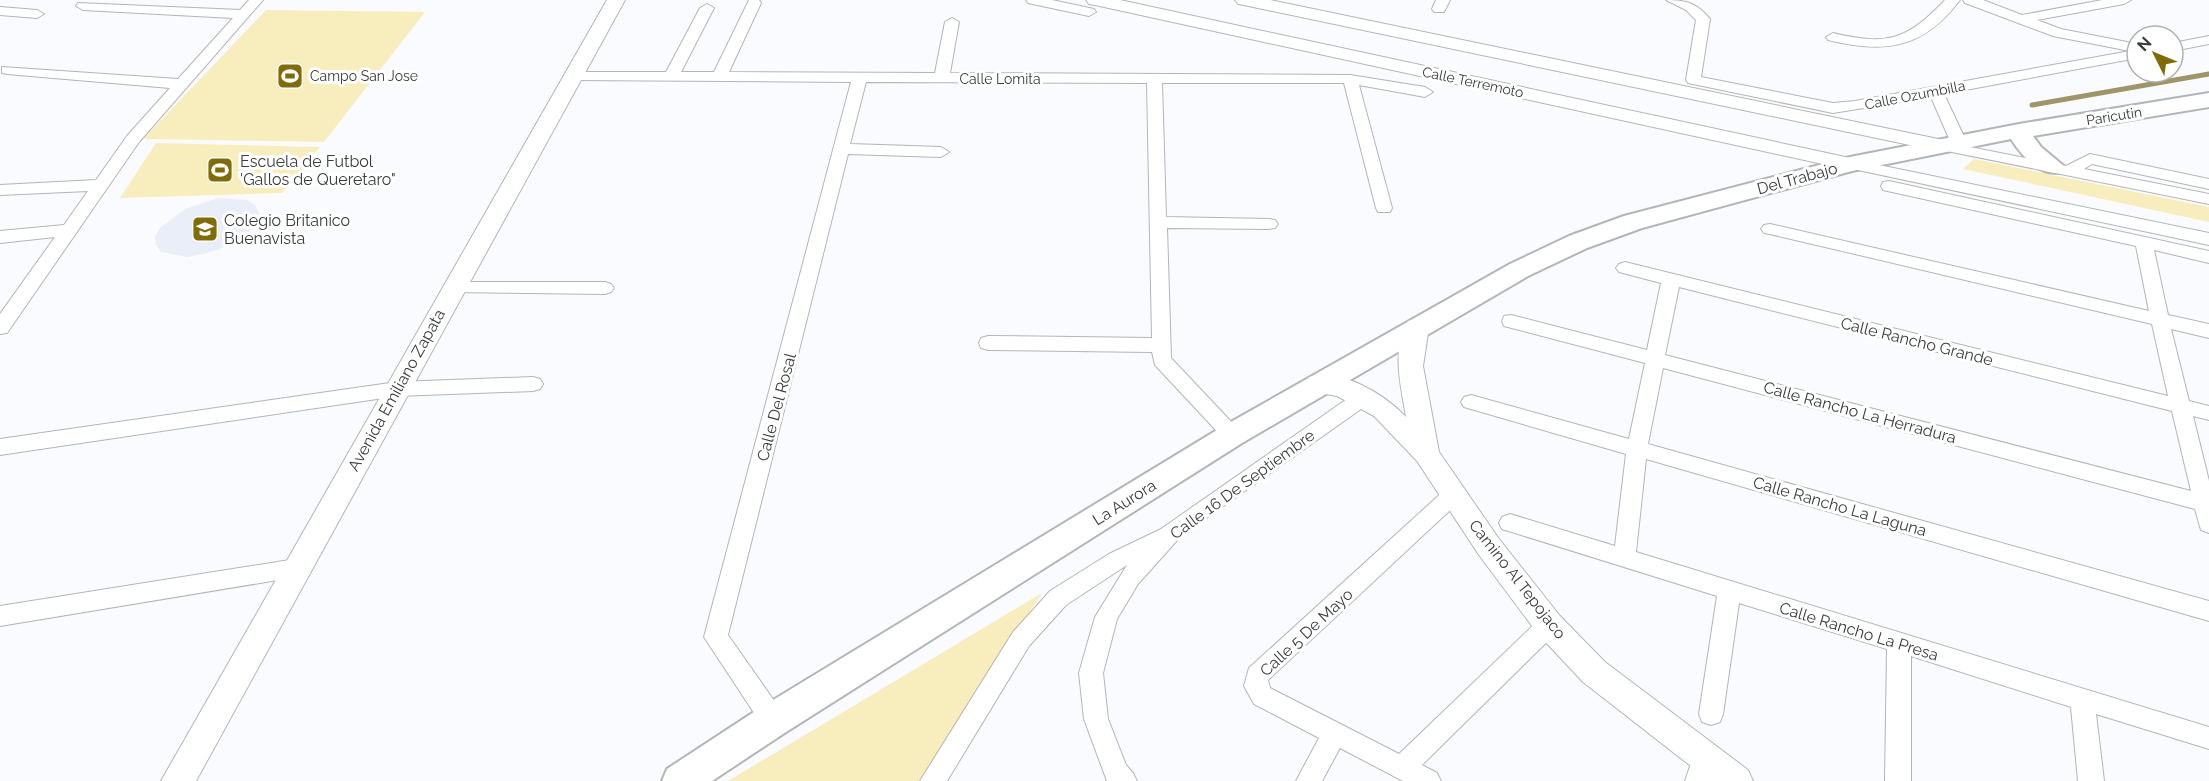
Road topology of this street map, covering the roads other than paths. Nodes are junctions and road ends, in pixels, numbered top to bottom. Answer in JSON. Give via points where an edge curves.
{"nodes":[{"id":1,"x":256,"y":0,"type":"edge"},
{"id":2,"x":616,"y":0,"type":"edge"},
{"id":3,"x":1034,"y":0,"type":"edge"},
{"id":4,"x":1244,"y":0,"type":"edge"},
{"id":5,"x":1673,"y":0,"type":"edge"},
{"id":6,"x":1953,"y":0,"type":"edge"},
{"id":7,"x":1970,"y":0,"type":"edge"},
{"id":8,"x":2124,"y":0,"type":"edge"},
{"id":9,"x":753,"y":3,"type":"dead end"},
{"id":10,"x":83,"y":6,"type":"dead end"},
{"id":11,"x":1092,"y":6,"type":"edge"},
{"id":12,"x":706,"y":8,"type":"dead end"},
{"id":13,"x":0,"y":11,"type":"edge"},
{"id":14,"x":37,"y":14,"type":"dead end"},
{"id":15,"x":243,"y":14,"type":"junction"},
{"id":16,"x":2021,"y":19,"type":"junction"},
{"id":17,"x":952,"y":22,"type":"dead end"},
{"id":18,"x":2058,"y":33,"type":"junction"},
{"id":19,"x":1833,"y":37,"type":"dead end"},
{"id":20,"x":2209,"y":40,"type":"edge"},
{"id":21,"x":2185,"y":45,"type":"edge"},
{"id":22,"x":2125,"y":46,"type":"edge"},
{"id":23,"x":2125,"y":56,"type":"edge"},
{"id":24,"x":2066,"y":66,"type":"junction"},
{"id":25,"x":7,"y":70,"type":"dead end"},
{"id":26,"x":573,"y":76,"type":"junction"},
{"id":27,"x":671,"y":76,"type":"junction"},
{"id":28,"x":720,"y":76,"type":"junction"},
{"id":29,"x":859,"y":78,"type":"junction"},
{"id":30,"x":941,"y":79,"type":"junction"},
{"id":31,"x":1154,"y":79,"type":"junction"},
{"id":32,"x":1350,"y":79,"type":"junction"},
{"id":33,"x":180,"y":84,"type":"junction"},
{"id":34,"x":1425,"y":92,"type":"dead end"},
{"id":35,"x":1936,"y":92,"type":"junction"},
{"id":36,"x":2209,"y":100,"type":"edge"},
{"id":37,"x":2019,"y":131,"type":"junction"},
{"id":38,"x":1951,"y":145,"type":"junction"},
{"id":39,"x":843,"y":149,"type":"junction"},
{"id":40,"x":942,"y":152,"type":"dead end"},
{"id":41,"x":1850,"y":164,"type":"junction"},
{"id":42,"x":2061,"y":168,"type":"junction"},
{"id":43,"x":2209,"y":184,"type":"edge"},
{"id":44,"x":100,"y":185,"type":"junction"},
{"id":45,"x":1889,"y":186,"type":"dead end"},
{"id":46,"x":0,"y":190,"type":"edge"},
{"id":47,"x":2209,"y":200,"type":"edge"},
{"id":48,"x":1384,"y":208,"type":"dead end"},
{"id":49,"x":1158,"y":222,"type":"junction"},
{"id":50,"x":1269,"y":224,"type":"dead end"},
{"id":51,"x":1770,"y":229,"type":"dead end"},
{"id":52,"x":68,"y":230,"type":"junction"},
{"id":53,"x":0,"y":237,"type":"edge"},
{"id":54,"x":2209,"y":239,"type":"edge"},
{"id":55,"x":1578,"y":242,"type":"joint"},
{"id":56,"x":2144,"y":243,"type":"junction"},
{"id":57,"x":2209,"y":257,"type":"edge"},
{"id":58,"x":1625,"y":268,"type":"dead end"},
{"id":59,"x":1671,"y":280,"type":"junction"},
{"id":60,"x":454,"y":288,"type":"junction"},
{"id":61,"x":605,"y":288,"type":"dead end"},
{"id":62,"x":2160,"y":320,"type":"junction"},
{"id":63,"x":1511,"y":321,"type":"dead end"},
{"id":64,"x":1,"y":325,"type":"edge"},
{"id":65,"x":1417,"y":327,"type":"junction"},
{"id":66,"x":2209,"y":332,"type":"edge"},
{"id":67,"x":988,"y":343,"type":"dead end"},
{"id":68,"x":1161,"y":345,"type":"junction"},
{"id":69,"x":1655,"y":359,"type":"junction"},
{"id":70,"x":532,"y":384,"type":"dead end"},
{"id":71,"x":1318,"y":384,"type":"junction"},
{"id":72,"x":397,"y":389,"type":"junction"},
{"id":73,"x":1364,"y":397,"type":"junction"},
{"id":74,"x":1471,"y":402,"type":"dead end"},
{"id":75,"x":2180,"y":406,"type":"junction"},
{"id":76,"x":2209,"y":413,"type":"edge"},
{"id":77,"x":1232,"y":435,"type":"junction"},
{"id":78,"x":0,"y":447,"type":"edge"},
{"id":79,"x":1637,"y":449,"type":"junction"},
{"id":80,"x":1426,"y":454,"type":"junction"},
{"id":81,"x":1454,"y":494,"type":"junction"},
{"id":82,"x":2206,"y":503,"type":"edge"},
{"id":83,"x":1510,"y":523,"type":"dead end"},
{"id":84,"x":2209,"y":524,"type":"edge"},
{"id":85,"x":1173,"y":530,"type":"junction"},
{"id":86,"x":1624,"y":558,"type":"junction"},
{"id":87,"x":296,"y":568,"type":"junction"},
{"id":88,"x":1729,"y":591,"type":"junction"},
{"id":89,"x":2209,"y":611,"type":"edge"},
{"id":90,"x":0,"y":616,"type":"edge"},
{"id":91,"x":1550,"y":625,"type":"junction"},
{"id":92,"x":1899,"y":644,"type":"junction"},
{"id":93,"x":2084,"y":701,"type":"junction"},
{"id":94,"x":1711,"y":714,"type":"dead end"},
{"id":95,"x":772,"y":720,"type":"junction"},
{"id":96,"x":1335,"y":733,"type":"junction"},
{"id":97,"x":2209,"y":738,"type":"edge"},
{"id":98,"x":1402,"y":768,"type":"junction"},
{"id":99,"x":1702,"y":769,"type":"edge"},
{"id":100,"x":178,"y":781,"type":"edge"},
{"id":101,"x":680,"y":781,"type":"edge"},
{"id":102,"x":933,"y":781,"type":"edge"},
{"id":103,"x":1124,"y":781,"type":"edge"},
{"id":104,"x":1309,"y":781,"type":"edge"},
{"id":105,"x":1428,"y":781,"type":"edge"},
{"id":106,"x":1736,"y":781,"type":"edge"},
{"id":107,"x":1898,"y":781,"type":"edge"},
{"id":108,"x":2091,"y":781,"type":"edge"}],
"edges":[{"from":1,"to":15,"type":"street"},
{"from":2,"to":26,"type":"street","name":"Avenida Emiliano Zapata"},
{"from":3,"to":11,"type":"street"},
{"from":4,"to":38,"type":"street","name":"Calle Terremoto"},
{"from":5,"to":35,"type":"street","name":"Calle Ozumbilla","via":[[1691,7],[1703,18],[1693,80],[1833,108]]},
{"from":6,"to":19,"type":"street","via":[[1911,37],[1857,44]]},
{"from":7,"to":16,"type":"street"},
{"from":8,"to":16,"type":"street"},
{"from":9,"to":28,"type":"street"},
{"from":10,"to":15,"type":"street"},
{"from":11,"to":41,"type":"street","name":"Calle Terremoto"},
{"from":12,"to":27,"type":"street"},
{"from":13,"to":14,"type":"street"},
{"from":15,"to":33,"type":"street"},
{"from":16,"to":18,"type":"street"},
{"from":17,"to":30,"type":"street"},
{"from":18,"to":22,"type":"street"},
{"from":18,"to":24,"type":"street","via":[[2065,49]]},
{"from":20,"to":21,"type":"street"},
{"from":23,"to":24,"type":"street","name":"Calle Ozumbilla"},
{"from":24,"to":35,"type":"street","name":"Calle Ozumbilla"},
{"from":25,"to":33,"type":"street"},
{"from":26,"to":27,"type":"street","name":"Calle Lomita"},
{"from":26,"to":60,"type":"street","name":"Avenida Emiliano Zapata"},
{"from":27,"to":28,"type":"street","name":"Calle Lomita"},
{"from":28,"to":29,"type":"street","name":"Calle Lomita"},
{"from":29,"to":30,"type":"street","name":"Calle Lomita"},
{"from":29,"to":39,"type":"street","name":"Calle Del Rosal"},
{"from":30,"to":31,"type":"street","name":"Calle Lomita"},
{"from":31,"to":32,"type":"street","name":"Calle Lomita"},
{"from":31,"to":49,"type":"street"},
{"from":32,"to":34,"type":"street","name":"Calle Lomita"},
{"from":32,"to":48,"type":"street"},
{"from":33,"to":44,"type":"street","via":[[132,139]]},
{"from":35,"to":38,"type":"street"},
{"from":36,"to":37,"type":"main road","name":"Paricutin"},
{"from":37,"to":38,"type":"main road","name":"Del Trabajo"},
{"from":37,"to":42,"type":"main road","via":[[2024,145],[2036,156]]},
{"from":38,"to":41,"type":"main road","name":"Del Trabajo"},
{"from":38,"to":42,"type":"street"},
{"from":39,"to":40,"type":"street"},
{"from":39,"to":95,"type":"street","name":"Calle Del Rosal","via":[[716,637]]},
{"from":41,"to":54,"type":"street"},
{"from":41,"to":55,"type":"main road","name":"Del Trabajo","via":[[1633,222]]},
{"from":42,"to":43,"type":"street","via":[[2090,159]]},
{"from":42,"to":47,"type":"street"},
{"from":44,"to":46,"type":"street"},
{"from":44,"to":52,"type":"street"},
{"from":45,"to":56,"type":"street"},
{"from":49,"to":50,"type":"street"},
{"from":49,"to":68,"type":"street"},
{"from":51,"to":62,"type":"street"},
{"from":52,"to":53,"type":"street"},
{"from":52,"to":64,"type":"street"},
{"from":55,"to":65,"type":"main road","name":"La Aurora"},
{"from":56,"to":57,"type":"street"},
{"from":56,"to":62,"type":"street"},
{"from":58,"to":59,"type":"street","name":"Calle Rancho Grande"},
{"from":59,"to":69,"type":"street"},
{"from":59,"to":75,"type":"street","name":"Calle Rancho Grande"},
{"from":60,"to":61,"type":"street"},
{"from":60,"to":72,"type":"street","name":"Avenida Emiliano Zapata"},
{"from":62,"to":66,"type":"street"},
{"from":62,"to":75,"type":"street"},
{"from":63,"to":69,"type":"street","name":"Calle Rancho La Herradura"},
{"from":65,"to":71,"type":"main road","name":"La Aurora"},
{"from":65,"to":80,"type":"street","name":"Camino Al Tepojaco","via":[[1410,366]]},
{"from":67,"to":68,"type":"street"},
{"from":68,"to":77,"type":"street","via":[[1162,360]]},
{"from":69,"to":79,"type":"street"},
{"from":69,"to":82,"type":"street","name":"Calle Rancho La Herradura"},
{"from":70,"to":72,"type":"street"},
{"from":71,"to":73,"type":"street","name":"Camino Al Tepojaco"},
{"from":71,"to":77,"type":"main road","name":"La Aurora"},
{"from":72,"to":78,"type":"street"},
{"from":72,"to":87,"type":"street","name":"Avenida Emiliano Zapata"},
{"from":73,"to":80,"type":"street","name":"Camino Al Tepojaco","via":[[1383,409]]},
{"from":73,"to":85,"type":"street","name":"Calle 16 De Septiembre"},
{"from":74,"to":79,"type":"street","name":"Calle Rancho La Laguna"},
{"from":75,"to":76,"type":"street","name":"Calle Rancho Grande"},
{"from":75,"to":82,"type":"street"},
{"from":77,"to":95,"type":"main road","name":"La Aurora"},
{"from":79,"to":86,"type":"street"},
{"from":79,"to":89,"type":"street","name":"Calle Rancho La Laguna"},
{"from":80,"to":81,"type":"street","name":"Camino Al Tepojaco"},
{"from":81,"to":91,"type":"street","name":"Camino Al Tepojaco","via":[[1489,547]]},
{"from":81,"to":96,"type":"street","name":"Calle 5 De Mayo","via":[[1257,675],[1256,686],[1262,696]]},
{"from":82,"to":84,"type":"street"},
{"from":83,"to":86,"type":"street","name":"Calle Rancho La Presa"},
{"from":85,"to":102,"type":"street","via":[[1058,598],[1021,639]]},
{"from":85,"to":103,"type":"street","name":"Calle 16 De Septiembre","via":[[1130,576],[1106,617],[1091,673],[1096,718],[1116,773]]},
{"from":86,"to":88,"type":"street","name":"Calle Rancho La Presa"},
{"from":87,"to":90,"type":"street"},
{"from":87,"to":100,"type":"street","name":"Avenida Emiliano Zapata"},
{"from":88,"to":92,"type":"street","name":"Calle Rancho La Presa"},
{"from":88,"to":94,"type":"street"},
{"from":91,"to":98,"type":"street"},
{"from":91,"to":99,"type":"street","name":"Camino Al Tepojaco","via":[[1594,672]]},
{"from":92,"to":93,"type":"street","name":"Calle Rancho La Presa"},
{"from":92,"to":107,"type":"street"},
{"from":93,"to":97,"type":"street","name":"Calle Rancho La Presa"},
{"from":93,"to":108,"type":"street"},
{"from":95,"to":101,"type":"main road","name":"La Aurora"},
{"from":96,"to":98,"type":"street","name":"Calle 5 De Mayo"},
{"from":96,"to":104,"type":"street"},
{"from":98,"to":105,"type":"street","name":"Calle 5 De Mayo"},
{"from":99,"to":106,"type":"street","name":"Camino Al Tepojaco"}]}
